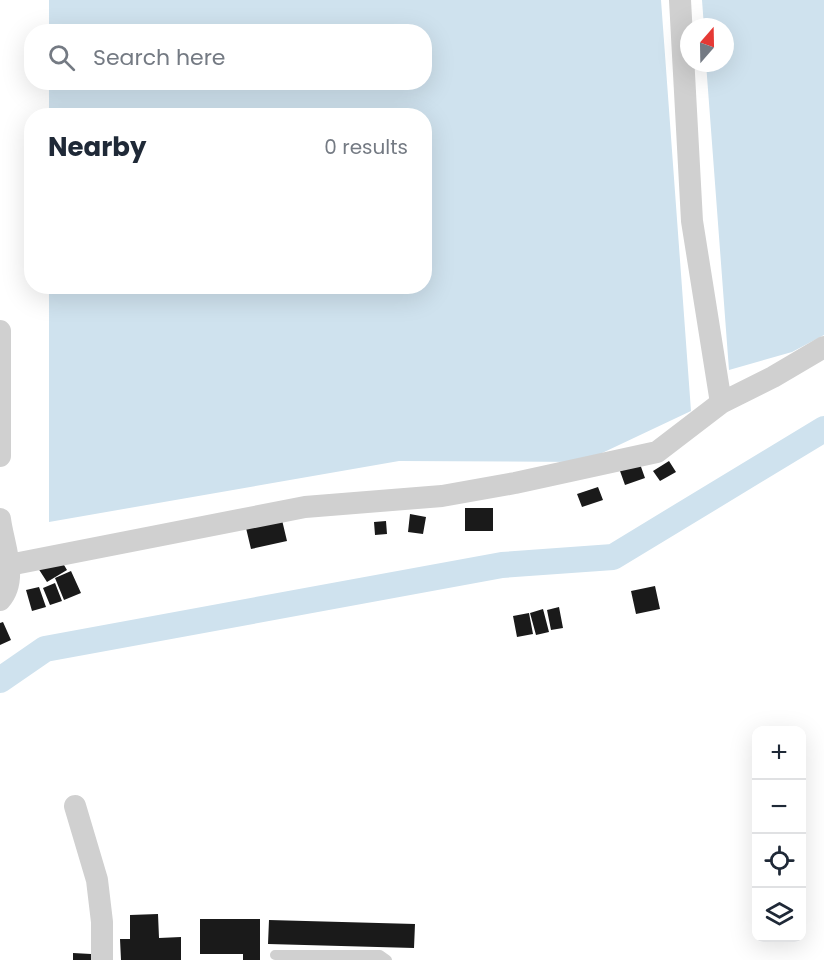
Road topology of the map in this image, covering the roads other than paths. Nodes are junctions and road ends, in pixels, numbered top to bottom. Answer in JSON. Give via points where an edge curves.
{"nodes":[{"id":1,"x":680,"y":0,"type":"edge"},
{"id":2,"x":0,"y":331,"type":"edge"},
{"id":3,"x":824,"y":347,"type":"edge"},
{"id":4,"x":721,"y":403,"type":"junction"},
{"id":5,"x":0,"y":456,"type":"edge"},
{"id":6,"x":0,"y":519,"type":"edge"},
{"id":7,"x":9,"y":566,"type":"junction"},
{"id":8,"x":0,"y":600,"type":"edge"},
{"id":9,"x":75,"y":806,"type":"dead end"},
{"id":10,"x":275,"y":955,"type":"dead end"},
{"id":11,"x":102,"y":960,"type":"edge"},
{"id":12,"x":387,"y":960,"type":"edge"}],
"edges":[{"from":1,"to":4,"type":"street","via":[[692,221]]},
{"from":2,"to":5,"type":"street"},
{"from":3,"to":4,"type":"street"},
{"from":4,"to":7,"type":"street","via":[[657,452],[442,496],[305,507]]},
{"from":6,"to":7,"type":"street"},
{"from":7,"to":8,"type":"street","via":[[8,591]]},
{"from":9,"to":11,"type":"street","via":[[97,880]]},
{"from":10,"to":12,"type":"lane","via":[[380,955]]}]}
